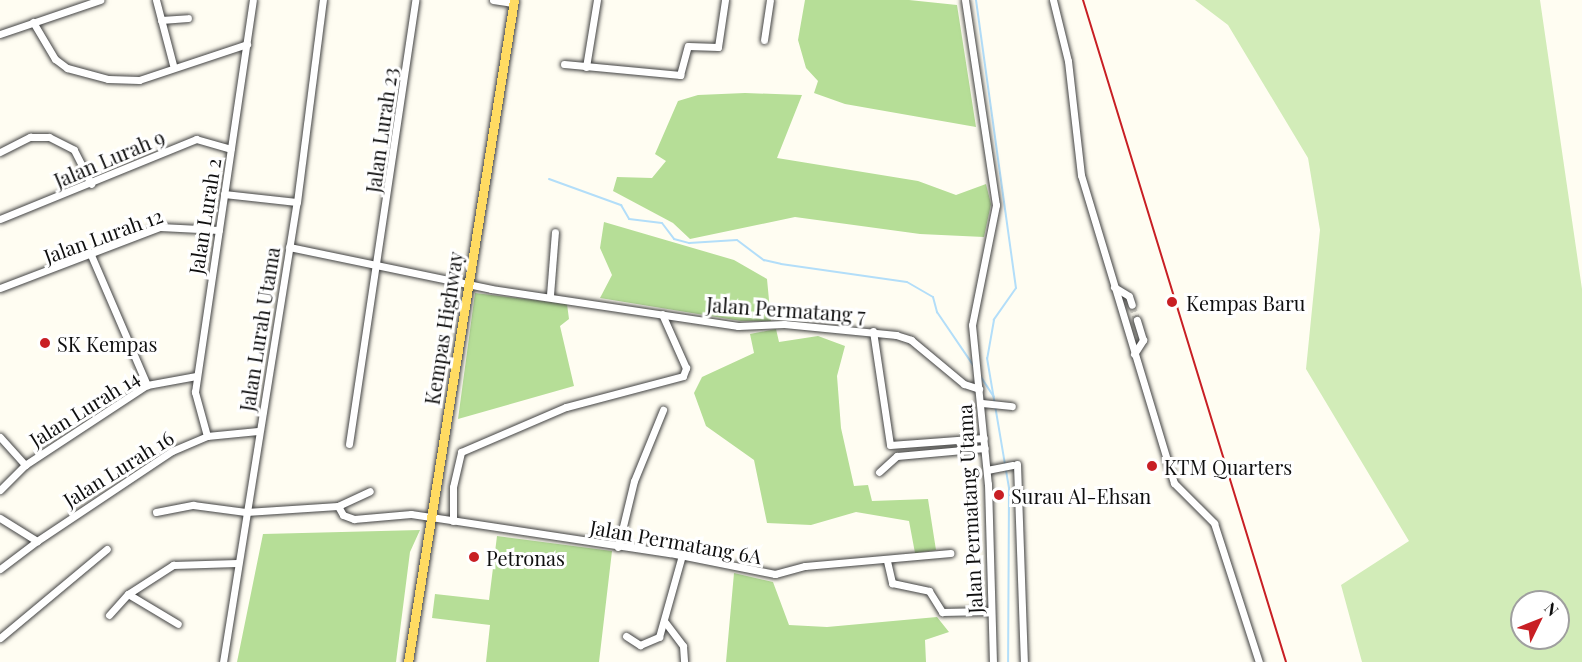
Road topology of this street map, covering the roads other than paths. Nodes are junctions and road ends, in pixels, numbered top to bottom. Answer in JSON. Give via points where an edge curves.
{"nodes":[{"id":1,"x":100,"y":0,"type":"edge"},
{"id":2,"x":156,"y":0,"type":"edge"},
{"id":3,"x":253,"y":0,"type":"edge"},
{"id":4,"x":323,"y":0,"type":"edge"},
{"id":5,"x":415,"y":0,"type":"edge"},
{"id":6,"x":493,"y":0,"type":"edge"},
{"id":7,"x":597,"y":0,"type":"edge"},
{"id":8,"x":725,"y":0,"type":"edge"},
{"id":9,"x":770,"y":0,"type":"edge"},
{"id":10,"x":965,"y":0,"type":"edge"},
{"id":11,"x":1053,"y":0,"type":"edge"},
{"id":12,"x":513,"y":1,"type":"edge"},
{"id":13,"x":78,"y":3,"type":"edge"},
{"id":14,"x":188,"y":18,"type":"dead end"},
{"id":15,"x":162,"y":20,"type":"junction"},
{"id":16,"x":33,"y":22,"type":"junction"},
{"id":17,"x":0,"y":34,"type":"edge"},
{"id":18,"x":764,"y":40,"type":"dead end"},
{"id":19,"x":247,"y":44,"type":"junction"},
{"id":20,"x":564,"y":64,"type":"dead end"},
{"id":21,"x":173,"y":65,"type":"junction"},
{"id":22,"x":586,"y":67,"type":"junction"},
{"id":23,"x":231,"y":149,"type":"junction"},
{"id":24,"x":0,"y":152,"type":"edge"},
{"id":25,"x":91,"y":184,"type":"junction"},
{"id":26,"x":224,"y":194,"type":"junction"},
{"id":27,"x":297,"y":202,"type":"junction"},
{"id":28,"x":0,"y":219,"type":"edge"},
{"id":29,"x":219,"y":230,"type":"junction"},
{"id":30,"x":555,"y":232,"type":"dead end"},
{"id":31,"x":289,"y":247,"type":"junction"},
{"id":32,"x":91,"y":255,"type":"junction"},
{"id":33,"x":376,"y":264,"type":"junction"},
{"id":34,"x":468,"y":284,"type":"junction"},
{"id":35,"x":1114,"y":287,"type":"junction"},
{"id":36,"x":0,"y":288,"type":"edge"},
{"id":37,"x":550,"y":296,"type":"junction"},
{"id":38,"x":1132,"y":304,"type":"tunnel mouth"},
{"id":39,"x":662,"y":314,"type":"junction"},
{"id":40,"x":1137,"y":320,"type":"tunnel mouth"},
{"id":41,"x":873,"y":331,"type":"junction"},
{"id":42,"x":1134,"y":354,"type":"junction"},
{"id":43,"x":196,"y":376,"type":"junction"},
{"id":44,"x":147,"y":385,"type":"junction"},
{"id":45,"x":979,"y":386,"type":"junction"},
{"id":46,"x":985,"y":403,"type":"junction"},
{"id":47,"x":1009,"y":404,"type":"dead end"},
{"id":48,"x":663,"y":410,"type":"dead end"},
{"id":49,"x":258,"y":430,"type":"junction"},
{"id":50,"x":207,"y":436,"type":"junction"},
{"id":51,"x":0,"y":437,"type":"edge"},
{"id":52,"x":984,"y":438,"type":"junction"},
{"id":53,"x":349,"y":444,"type":"dead end"},
{"id":54,"x":985,"y":448,"type":"junction"},
{"id":55,"x":25,"y":465,"type":"junction"},
{"id":56,"x":987,"y":471,"type":"junction"},
{"id":57,"x":879,"y":472,"type":"dead end"},
{"id":58,"x":0,"y":490,"type":"edge"},
{"id":59,"x":370,"y":491,"type":"dead end"},
{"id":60,"x":338,"y":506,"type":"junction"},
{"id":61,"x":156,"y":512,"type":"dead end"},
{"id":62,"x":246,"y":512,"type":"junction"},
{"id":63,"x":0,"y":518,"type":"edge"},
{"id":64,"x":433,"y":520,"type":"junction"},
{"id":65,"x":453,"y":521,"type":"junction"},
{"id":66,"x":37,"y":541,"type":"junction"},
{"id":67,"x":618,"y":547,"type":"junction"},
{"id":68,"x":107,"y":549,"type":"dead end"},
{"id":69,"x":950,"y":553,"type":"dead end"},
{"id":70,"x":682,"y":555,"type":"junction"},
{"id":71,"x":887,"y":561,"type":"junction"},
{"id":72,"x":237,"y":563,"type":"junction"},
{"id":73,"x":0,"y":569,"type":"edge"},
{"id":74,"x":129,"y":594,"type":"junction"},
{"id":75,"x":989,"y":611,"type":"junction"},
{"id":76,"x":109,"y":615,"type":"dead end"},
{"id":77,"x":664,"y":622,"type":"junction"},
{"id":78,"x":177,"y":624,"type":"dead end"},
{"id":79,"x":626,"y":636,"type":"dead end"},
{"id":80,"x":0,"y":638,"type":"edge"},
{"id":81,"x":1020,"y":661,"type":"edge"},
{"id":82,"x":223,"y":662,"type":"edge"},
{"id":83,"x":408,"y":662,"type":"edge"},
{"id":84,"x":684,"y":662,"type":"edge"},
{"id":85,"x":993,"y":662,"type":"edge"},
{"id":86,"x":1259,"y":662,"type":"edge"}],
"edges":[{"from":1,"to":13,"type":"street"},
{"from":2,"to":15,"type":"street"},
{"from":3,"to":19,"type":"street","name":"Jalan Lurah 2"},
{"from":4,"to":27,"type":"street","name":"Jalan Lurah Utama"},
{"from":5,"to":33,"type":"street","name":"Jalan Lurah 23"},
{"from":6,"to":12,"type":"street"},
{"from":7,"to":22,"type":"street"},
{"from":8,"to":22,"type":"street","via":[[718,47],[688,46],[676,76]]},
{"from":9,"to":18,"type":"street"},
{"from":10,"to":45,"type":"street","name":"Jalan Permatang Utama","via":[[996,205],[972,325]]},
{"from":11,"to":35,"type":"street","via":[[1068,61],[1081,175]]},
{"from":12,"to":34,"type":"main road","name":"Kempas Highway"},
{"from":13,"to":16,"type":"street"},
{"from":14,"to":15,"type":"street"},
{"from":15,"to":21,"type":"street"},
{"from":16,"to":17,"type":"street"},
{"from":16,"to":21,"type":"street","via":[[55,59],[75,70],[132,80]]},
{"from":19,"to":21,"type":"street"},
{"from":19,"to":23,"type":"street","name":"Jalan Lurah 2"},
{"from":20,"to":22,"type":"street"},
{"from":23,"to":25,"type":"street","name":"Jalan Lurah 9","via":[[196,140]]},
{"from":23,"to":26,"type":"street","name":"Jalan Lurah 2"},
{"from":24,"to":25,"type":"street","via":[[30,137],[49,137],[74,150]]},
{"from":25,"to":28,"type":"street","name":"Jalan Lurah 9"},
{"from":26,"to":27,"type":"street"},
{"from":26,"to":29,"type":"street","name":"Jalan Lurah 2"},
{"from":27,"to":31,"type":"street","name":"Jalan Lurah Utama"},
{"from":29,"to":32,"type":"street","name":"Jalan Lurah 12","via":[[165,226]]},
{"from":29,"to":43,"type":"street","name":"Jalan Lurah 2"},
{"from":30,"to":37,"type":"street"},
{"from":31,"to":33,"type":"street","name":"Jalan Permatang 7"},
{"from":31,"to":49,"type":"street","name":"Jalan Lurah Utama"},
{"from":32,"to":36,"type":"street","name":"Jalan Lurah 12"},
{"from":32,"to":44,"type":"street"},
{"from":33,"to":34,"type":"street","name":"Jalan Permatang 7"},
{"from":33,"to":53,"type":"street","name":"Jalan Lurah 23"},
{"from":34,"to":37,"type":"street","name":"Jalan Permatang 7"},
{"from":34,"to":64,"type":"main road","name":"Kempas Highway"},
{"from":35,"to":38,"type":"street","via":[[1129,296]]},
{"from":35,"to":42,"type":"street"},
{"from":37,"to":39,"type":"street","name":"Jalan Permatang 7"},
{"from":39,"to":41,"type":"street","name":"Jalan Permatang 7","via":[[738,326],[784,324]]},
{"from":39,"to":65,"type":"street","via":[[686,368],[683,376],[566,407],[461,452],[453,487]]},
{"from":40,"to":42,"type":"street","via":[[1143,340]]},
{"from":41,"to":45,"type":"street","name":"Jalan Permatang 7","via":[[911,340],[955,378]]},
{"from":41,"to":52,"type":"street","via":[[890,445]]},
{"from":42,"to":86,"type":"street","via":[[1174,483],[1218,530]]},
{"from":43,"to":44,"type":"street","name":"Jalan Lurah 14"},
{"from":43,"to":50,"type":"street","name":"Jalan Lurah 2","via":[[195,397]]},
{"from":44,"to":55,"type":"street","name":"Jalan Lurah 14"},
{"from":45,"to":46,"type":"street","name":"Jalan Permatang Utama"},
{"from":46,"to":47,"type":"street"},
{"from":46,"to":52,"type":"street","name":"Jalan Permatang Utama"},
{"from":48,"to":67,"type":"street","via":[[634,481]]},
{"from":49,"to":50,"type":"street","name":"Jalan Lurah 16"},
{"from":49,"to":62,"type":"street","name":"Jalan Lurah Utama"},
{"from":50,"to":66,"type":"street","name":"Jalan Lurah 16","via":[[142,469]]},
{"from":51,"to":55,"type":"street"},
{"from":52,"to":54,"type":"street","name":"Jalan Permatang Utama"},
{"from":54,"to":56,"type":"street","name":"Jalan Permatang Utama"},
{"from":54,"to":57,"type":"street","via":[[897,456]]},
{"from":55,"to":58,"type":"street","name":"Jalan Lurah 14"},
{"from":56,"to":75,"type":"street","name":"Jalan Permatang Utama"},
{"from":56,"to":81,"type":"street","via":[[1015,464]]},
{"from":59,"to":60,"type":"street"},
{"from":60,"to":62,"type":"street"},
{"from":60,"to":64,"type":"street","name":"Jalan Permatang 6A","via":[[343,514],[354,519],[402,514]]},
{"from":61,"to":62,"type":"street","via":[[192,505],[211,511]]},
{"from":62,"to":72,"type":"street","name":"Jalan Lurah Utama"},
{"from":63,"to":66,"type":"street"},
{"from":64,"to":65,"type":"street","name":"Jalan Permatang 6A"},
{"from":64,"to":83,"type":"main road","name":"Kempas Highway"},
{"from":65,"to":67,"type":"street","name":"Jalan Permatang 6A"},
{"from":66,"to":73,"type":"street","name":"Jalan Lurah 16"},
{"from":67,"to":70,"type":"street","name":"Jalan Permatang 6A"},
{"from":68,"to":80,"type":"street"},
{"from":69,"to":71,"type":"street","name":"Jalan Permatang 6A"},
{"from":70,"to":71,"type":"street","name":"Jalan Permatang 6A","via":[[775,574],[805,566]]},
{"from":70,"to":77,"type":"street"},
{"from":71,"to":75,"type":"street","via":[[892,583],[929,591],[942,612]]},
{"from":72,"to":74,"type":"street","via":[[173,565]]},
{"from":72,"to":82,"type":"street","name":"Jalan Lurah Utama"},
{"from":74,"to":76,"type":"street"},
{"from":74,"to":78,"type":"street"},
{"from":75,"to":85,"type":"street","name":"Jalan Permatang Utama"},
{"from":77,"to":79,"type":"street","via":[[659,637],[648,645]]},
{"from":77,"to":84,"type":"street","via":[[684,646]]}]}
